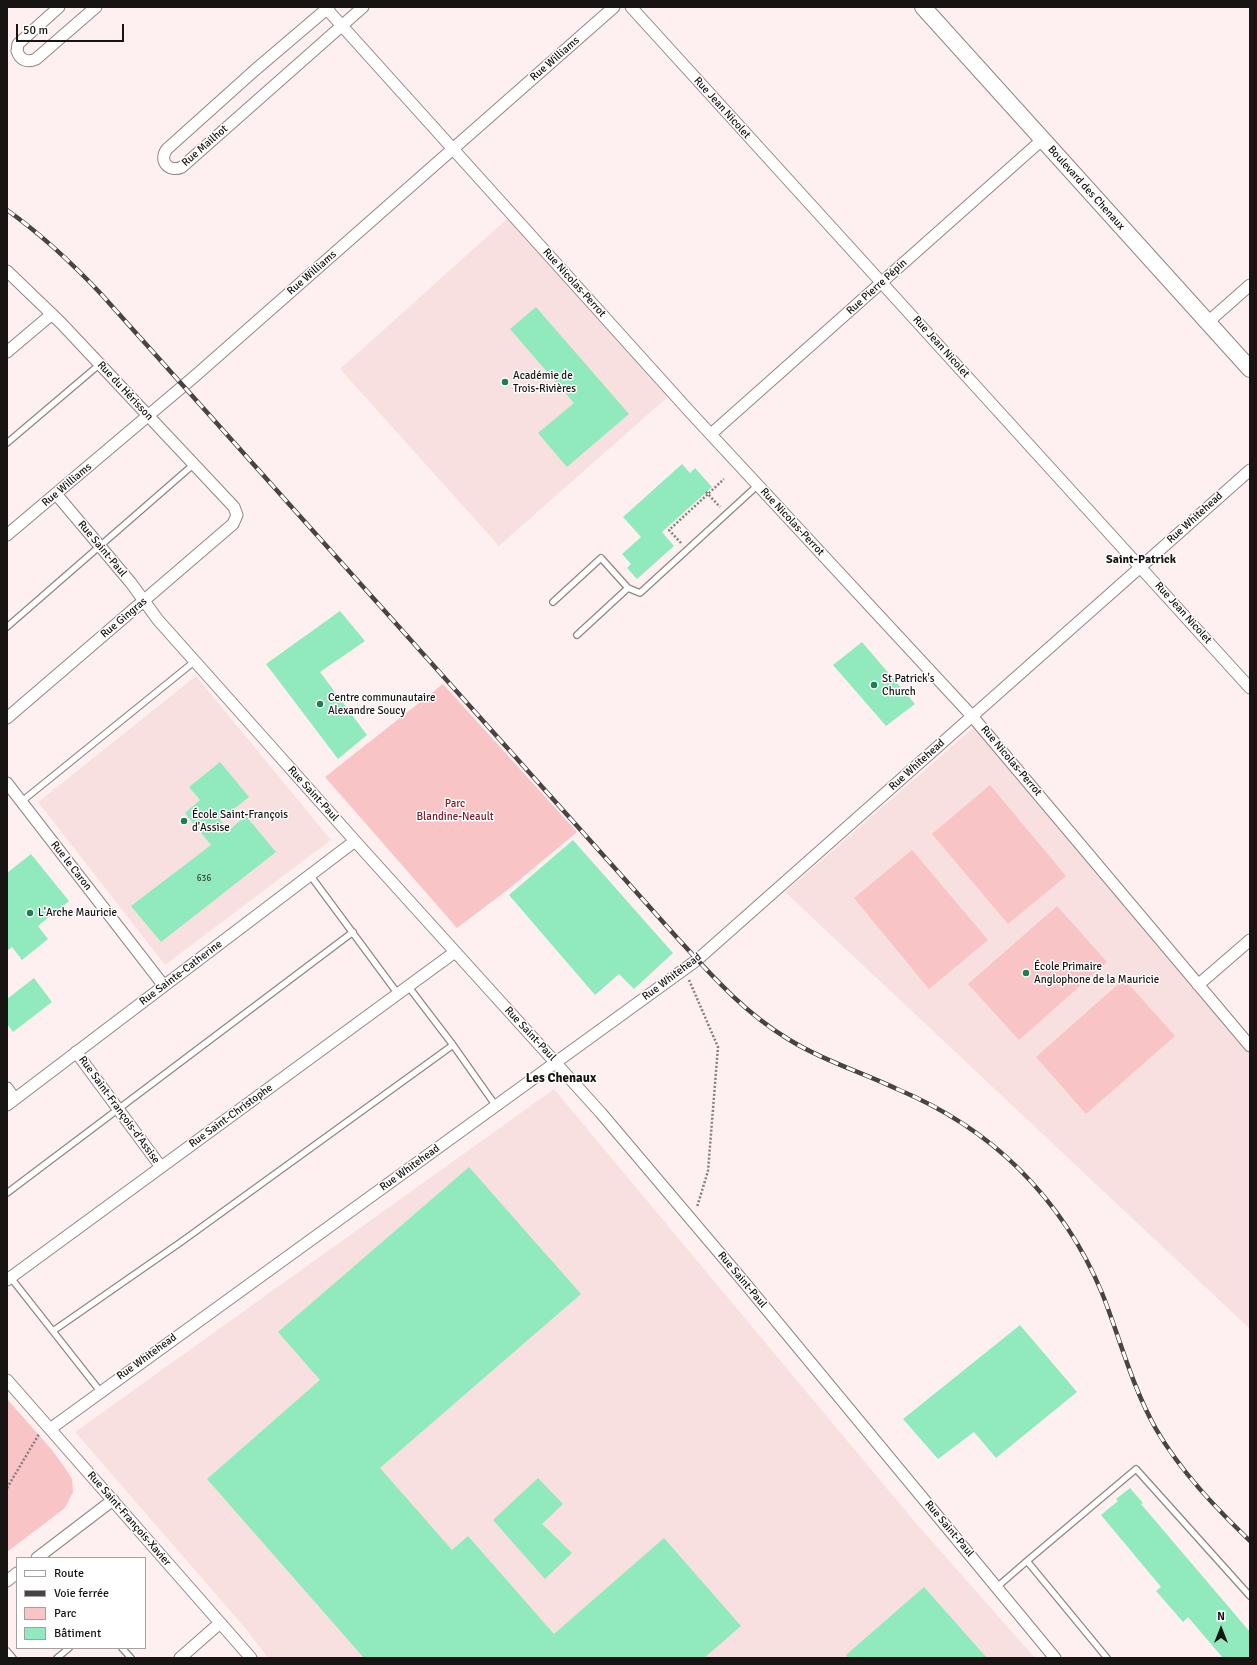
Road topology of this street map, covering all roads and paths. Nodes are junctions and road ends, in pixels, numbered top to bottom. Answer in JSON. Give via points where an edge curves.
{"nodes":[{"id":1,"x":59,"y":7,"type":"edge"},
{"id":2,"x":96,"y":7,"type":"edge"},
{"id":3,"x":363,"y":7,"type":"edge"},
{"id":4,"x":614,"y":7,"type":"edge"},
{"id":5,"x":631,"y":7,"type":"edge"},
{"id":6,"x":923,"y":7,"type":"edge"},
{"id":7,"x":327,"y":8,"type":"edge"},
{"id":8,"x":342,"y":26,"type":"junction"},
{"id":9,"x":1043,"y":139,"type":"junction"},
{"id":10,"x":453,"y":149,"type":"junction"},
{"id":11,"x":7,"y":271,"type":"edge"},
{"id":12,"x":882,"y":282,"type":"junction"},
{"id":13,"x":1250,"y":285,"type":"edge"},
{"id":14,"x":52,"y":314,"type":"junction"},
{"id":15,"x":1208,"y":322,"type":"junction"},
{"id":16,"x":7,"y":352,"type":"edge"},
{"id":17,"x":100,"y":364,"type":"junction"},
{"id":18,"x":1250,"y":369,"type":"edge"},
{"id":19,"x":148,"y":416,"type":"junction"},
{"id":20,"x":711,"y":434,"type":"junction"},
{"id":21,"x":7,"y":443,"type":"edge"},
{"id":22,"x":194,"y":464,"type":"junction"},
{"id":23,"x":1250,"y":470,"type":"edge"},
{"id":24,"x":724,"y":479,"type":"dead end"},
{"id":25,"x":758,"y":485,"type":"junction"},
{"id":26,"x":707,"y":493,"type":"junction"},
{"id":27,"x":56,"y":494,"type":"junction"},
{"id":28,"x":726,"y":513,"type":"junction"},
{"id":29,"x":236,"y":515,"type":"joint"},
{"id":30,"x":7,"y":535,"type":"edge"},
{"id":31,"x":682,"y":545,"type":"dead end"},
{"id":32,"x":100,"y":546,"type":"junction"},
{"id":33,"x":1141,"y":567,"type":"junction"},
{"id":34,"x":628,"y":588,"type":"junction"},
{"id":35,"x":144,"y":601,"type":"junction"},
{"id":36,"x":553,"y":602,"type":"dead end"},
{"id":37,"x":7,"y":627,"type":"edge"},
{"id":38,"x":577,"y":636,"type":"dead end"},
{"id":39,"x":195,"y":661,"type":"junction"},
{"id":40,"x":1250,"y":688,"type":"edge"},
{"id":41,"x":972,"y":716,"type":"junction"},
{"id":42,"x":7,"y":718,"type":"edge"},
{"id":43,"x":7,"y":783,"type":"edge"},
{"id":44,"x":21,"y":802,"type":"junction"},
{"id":45,"x":355,"y":841,"type":"junction"},
{"id":46,"x":310,"y":875,"type":"junction"},
{"id":47,"x":353,"y":932,"type":"junction"},
{"id":48,"x":1250,"y":940,"type":"edge"},
{"id":49,"x":455,"y":952,"type":"junction"},
{"id":50,"x":684,"y":970,"type":"junction"},
{"id":51,"x":1198,"y":985,"type":"junction"},
{"id":52,"x":164,"y":986,"type":"junction"},
{"id":53,"x":408,"y":986,"type":"junction"},
{"id":54,"x":398,"y":994,"type":"junction"},
{"id":55,"x":453,"y":1045,"type":"junction"},
{"id":56,"x":1250,"y":1046,"type":"edge"},
{"id":57,"x":76,"y":1052,"type":"junction"},
{"id":58,"x":556,"y":1063,"type":"junction"},
{"id":59,"x":7,"y":1088,"type":"edge"},
{"id":60,"x":11,"y":1102,"type":"edge"},
{"id":61,"x":496,"y":1106,"type":"junction"},
{"id":62,"x":118,"y":1109,"type":"junction"},
{"id":63,"x":161,"y":1168,"type":"junction"},
{"id":64,"x":7,"y":1193,"type":"edge"},
{"id":65,"x":692,"y":1221,"type":"junction"},
{"id":66,"x":9,"y":1279,"type":"edge"},
{"id":67,"x":53,"y":1331,"type":"junction"},
{"id":68,"x":7,"y":1380,"type":"edge"},
{"id":69,"x":100,"y":1391,"type":"junction"},
{"id":70,"x":45,"y":1431,"type":"junction"},
{"id":71,"x":7,"y":1488,"type":"edge"},
{"id":72,"x":113,"y":1500,"type":"junction"},
{"id":73,"x":42,"y":1557,"type":"edge"},
{"id":74,"x":1027,"y":1561,"type":"junction"},
{"id":75,"x":16,"y":1574,"type":"edge"},
{"id":76,"x":7,"y":1581,"type":"edge"},
{"id":77,"x":997,"y":1587,"type":"junction"},
{"id":78,"x":1250,"y":1596,"type":"edge"},
{"id":79,"x":220,"y":1623,"type":"junction"},
{"id":80,"x":68,"y":1649,"type":"edge"},
{"id":81,"x":123,"y":1649,"type":"edge"},
{"id":82,"x":7,"y":1651,"type":"edge"},
{"id":83,"x":13,"y":1658,"type":"edge"},
{"id":84,"x":57,"y":1658,"type":"edge"},
{"id":85,"x":130,"y":1658,"type":"edge"},
{"id":86,"x":180,"y":1658,"type":"edge"},
{"id":87,"x":251,"y":1658,"type":"edge"},
{"id":88,"x":1055,"y":1658,"type":"edge"},
{"id":89,"x":1107,"y":1658,"type":"edge"}],
"edges":[{"from":1,"to":2,"type":"street","via":[[18,44],[16,51],[23,60],[28,62],[36,59]]},
{"from":3,"to":8,"type":"street","name":"Rue Mailhot"},
{"from":4,"to":10,"type":"street","name":"Rue Williams"},
{"from":5,"to":12,"type":"street","name":"Rue Jean Nicolet"},
{"from":6,"to":9,"type":"street","name":"Boulevard des Chenaux"},
{"from":7,"to":8,"type":"street","name":"Rue Nicolas-Perrot"},
{"from":7,"to":8,"type":"street","name":"Rue Mailhot","via":[[167,149],[163,156],[167,167],[182,167]]},
{"from":8,"to":10,"type":"street","name":"Rue Nicolas-Perrot"},
{"from":9,"to":12,"type":"street","name":"Rue Pierre Pépin"},
{"from":9,"to":15,"type":"street","name":"Boulevard des Chenaux"},
{"from":10,"to":19,"type":"street","name":"Rue Williams"},
{"from":10,"to":20,"type":"street","name":"Rue Nicolas-Perrot"},
{"from":11,"to":14,"type":"street","name":"Rue du Hérisson"},
{"from":12,"to":20,"type":"street","name":"Rue Pierre Pépin"},
{"from":12,"to":33,"type":"street","name":"Rue Jean Nicolet"},
{"from":13,"to":15,"type":"street"},
{"from":14,"to":16,"type":"street"},
{"from":14,"to":17,"type":"street","name":"Rue du Hérisson"},
{"from":15,"to":18,"type":"street","name":"Boulevard des Chenaux"},
{"from":17,"to":19,"type":"street","name":"Rue du Hérisson"},
{"from":17,"to":21,"type":"lane"},
{"from":19,"to":22,"type":"street","name":"Rue du Hérisson"},
{"from":19,"to":27,"type":"street","name":"Rue Williams"},
{"from":20,"to":25,"type":"street","name":"Rue Nicolas-Perrot"},
{"from":22,"to":29,"type":"street","name":"Rue du Hérisson","via":[[234,507]]},
{"from":22,"to":32,"type":"lane"},
{"from":23,"to":33,"type":"street","name":"Rue Whitehead"},
{"from":24,"to":26,"type":"path"},
{"from":25,"to":28,"type":"lane"},
{"from":25,"to":41,"type":"street","name":"Rue Nicolas-Perrot"},
{"from":26,"to":28,"type":"path"},
{"from":26,"to":31,"type":"path","via":[[669,530]]},
{"from":27,"to":30,"type":"street","name":"Rue Williams"},
{"from":27,"to":32,"type":"street","name":"Rue Saint-Paul"},
{"from":28,"to":34,"type":"lane","via":[[640,593]]},
{"from":29,"to":35,"type":"street","name":"Rue Gingras","via":[[233,524]]},
{"from":32,"to":35,"type":"street","name":"Rue Saint-Paul"},
{"from":32,"to":37,"type":"lane"},
{"from":33,"to":40,"type":"street","name":"Rue Jean Nicolet"},
{"from":33,"to":41,"type":"street","name":"Rue Whitehead"},
{"from":34,"to":36,"type":"lane","via":[[600,558]]},
{"from":34,"to":38,"type":"lane"},
{"from":35,"to":39,"type":"street","name":"Rue Saint-Paul"},
{"from":35,"to":42,"type":"street","name":"Rue Gingras"},
{"from":39,"to":44,"type":"lane"},
{"from":39,"to":45,"type":"street","name":"Rue Saint-Paul"},
{"from":41,"to":50,"type":"street","name":"Rue Whitehead"},
{"from":41,"to":51,"type":"street","name":"Rue Nicolas-Perrot"},
{"from":43,"to":44,"type":"street","name":"Rue le Caron"},
{"from":44,"to":52,"type":"street","name":"Rue le Caron"},
{"from":45,"to":46,"type":"street","name":"Rue Sainte-Catherine"},
{"from":45,"to":49,"type":"street","name":"Rue Saint-Paul"},
{"from":46,"to":47,"type":"lane"},
{"from":46,"to":52,"type":"street","name":"Rue Sainte-Catherine"},
{"from":47,"to":54,"type":"lane"},
{"from":47,"to":62,"type":"lane"},
{"from":48,"to":51,"type":"street"},
{"from":49,"to":53,"type":"street","name":"Rue Saint-Christophe"},
{"from":49,"to":58,"type":"street","name":"Rue Saint-Paul"},
{"from":50,"to":58,"type":"street","name":"Rue Whitehead"},
{"from":50,"to":65,"type":"path","via":[[718,1047],[708,1171]]},
{"from":51,"to":56,"type":"street","name":"Rue Nicolas-Perrot"},
{"from":52,"to":57,"type":"street","name":"Rue Sainte-Catherine"},
{"from":53,"to":54,"type":"street","name":"Rue Saint-Christophe"},
{"from":53,"to":55,"type":"lane"},
{"from":54,"to":63,"type":"street","name":"Rue Saint-Christophe"},
{"from":55,"to":61,"type":"lane"},
{"from":55,"to":67,"type":"lane","via":[[181,1242]]},
{"from":57,"to":60,"type":"street","name":"Rue Sainte-Catherine"},
{"from":57,"to":62,"type":"street","name":"Rue Saint-François-d'Assise"},
{"from":58,"to":61,"type":"street","name":"Rue Whitehead"},
{"from":58,"to":65,"type":"street","name":"Rue Saint-Paul"},
{"from":59,"to":60,"type":"street"},
{"from":61,"to":69,"type":"street","name":"Rue Whitehead"},
{"from":62,"to":63,"type":"street","name":"Rue Saint-François-d'Assise"},
{"from":62,"to":64,"type":"lane"},
{"from":63,"to":66,"type":"street","name":"Rue Saint-Christophe"},
{"from":65,"to":77,"type":"street","name":"Rue Saint-Paul"},
{"from":66,"to":67,"type":"lane"},
{"from":67,"to":69,"type":"lane"},
{"from":68,"to":70,"type":"street","name":"Rue Saint-François-Xavier"},
{"from":69,"to":70,"type":"street","name":"Rue Whitehead"},
{"from":70,"to":71,"type":"path"},
{"from":70,"to":72,"type":"street","name":"Rue Saint-François-Xavier"},
{"from":72,"to":73,"type":"street"},
{"from":72,"to":79,"type":"street","name":"Rue Saint-François-Xavier"},
{"from":74,"to":77,"type":"lane"},
{"from":74,"to":78,"type":"lane","via":[[1136,1469]]},
{"from":74,"to":89,"type":"lane"},
{"from":75,"to":76,"type":"street"},
{"from":77,"to":88,"type":"street","name":"Rue Saint-Paul"},
{"from":79,"to":86,"type":"street"},
{"from":79,"to":87,"type":"street","name":"Rue Saint-François-Xavier"},
{"from":80,"to":84,"type":"lane"},
{"from":81,"to":85,"type":"lane"},
{"from":82,"to":83,"type":"lane"}]}
